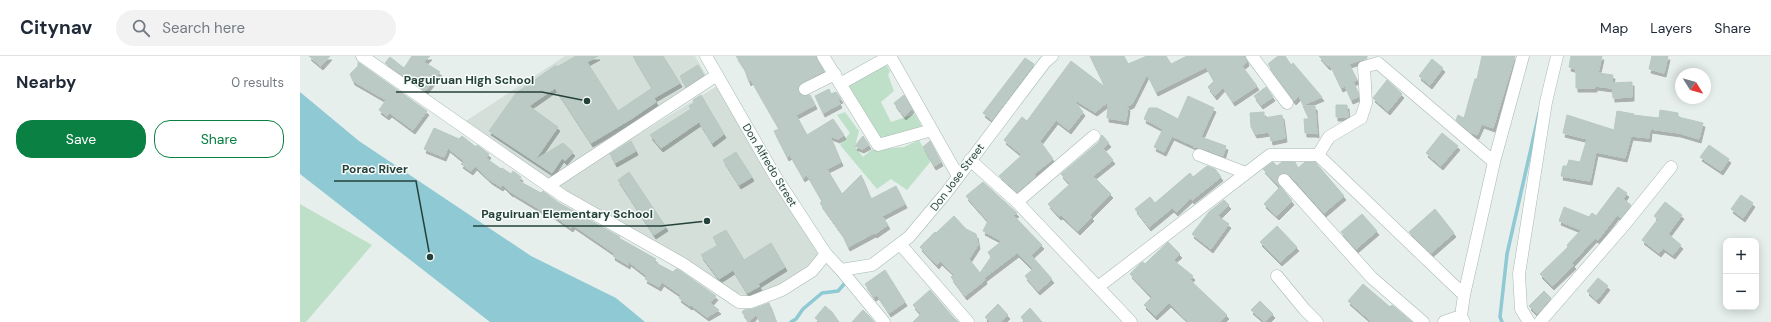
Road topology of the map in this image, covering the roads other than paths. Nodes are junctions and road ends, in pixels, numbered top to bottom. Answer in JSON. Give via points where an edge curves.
{"nodes":[{"id":1,"x":362,"y":56,"type":"edge"},
{"id":2,"x":706,"y":56,"type":"edge"},
{"id":3,"x":823,"y":56,"type":"edge"},
{"id":4,"x":890,"y":56,"type":"edge"},
{"id":5,"x":1052,"y":56,"type":"edge"},
{"id":6,"x":1252,"y":56,"type":"edge"},
{"id":7,"x":1523,"y":56,"type":"edge"},
{"id":8,"x":1557,"y":56,"type":"edge"},
{"id":9,"x":717,"y":75,"type":"junction"},
{"id":10,"x":837,"y":79,"type":"junction"},
{"id":11,"x":805,"y":89,"type":"dead end"},
{"id":12,"x":1287,"y":103,"type":"dead end"},
{"id":13,"x":932,"y":130,"type":"junction"},
{"id":14,"x":1094,"y":136,"type":"dead end"},
{"id":15,"x":1318,"y":155,"type":"junction"},
{"id":16,"x":1199,"y":156,"type":"dead end"},
{"id":17,"x":970,"y":160,"type":"junction"},
{"id":18,"x":1494,"y":162,"type":"junction"},
{"id":19,"x":1671,"y":167,"type":"dead end"},
{"id":20,"x":1246,"y":174,"type":"junction"},
{"id":21,"x":958,"y":176,"type":"junction"},
{"id":22,"x":1284,"y":180,"type":"dead end"},
{"id":23,"x":548,"y":186,"type":"junction"},
{"id":24,"x":1017,"y":202,"type":"junction"},
{"id":25,"x":900,"y":244,"type":"junction"},
{"id":26,"x":826,"y":254,"type":"junction"},
{"id":27,"x":841,"y":270,"type":"junction"},
{"id":28,"x":1277,"y":276,"type":"dead end"},
{"id":29,"x":1098,"y":287,"type":"junction"},
{"id":30,"x":1464,"y":296,"type":"junction"},
{"id":31,"x":1463,"y":319,"type":"edge"},
{"id":32,"x":884,"y":322,"type":"edge"},
{"id":33,"x":968,"y":322,"type":"edge"},
{"id":34,"x":1131,"y":322,"type":"edge"},
{"id":35,"x":1317,"y":322,"type":"edge"},
{"id":36,"x":1423,"y":322,"type":"edge"},
{"id":37,"x":1444,"y":322,"type":"edge"},
{"id":38,"x":1529,"y":322,"type":"edge"},
{"id":39,"x":1540,"y":322,"type":"edge"}],
"edges":[{"from":1,"to":23,"type":"street"},
{"from":2,"to":9,"type":"street","name":"Don Alfredo Street"},
{"from":3,"to":10,"type":"street"},
{"from":4,"to":10,"type":"street"},
{"from":4,"to":13,"type":"street"},
{"from":5,"to":17,"type":"street","name":"Don Jose Street"},
{"from":6,"to":12,"type":"street"},
{"from":7,"to":18,"type":"street"},
{"from":8,"to":38,"type":"street","via":[[1546,102],[1519,274],[1521,309]]},
{"from":9,"to":23,"type":"street"},
{"from":9,"to":26,"type":"street","name":"Don Alfredo Street","via":[[775,176]]},
{"from":10,"to":11,"type":"street"},
{"from":10,"to":13,"type":"street","via":[[878,145]]},
{"from":13,"to":21,"type":"street"},
{"from":14,"to":24,"type":"street"},
{"from":15,"to":18,"type":"street","via":[[1329,137],[1361,118],[1366,103],[1364,67],[1378,63]]},
{"from":15,"to":20,"type":"street","via":[[1270,155]]},
{"from":15,"to":30,"type":"street"},
{"from":16,"to":20,"type":"street"},
{"from":17,"to":21,"type":"street","name":"Don Jose Street"},
{"from":17,"to":24,"type":"street"},
{"from":18,"to":30,"type":"street"},
{"from":19,"to":39,"type":"street"},
{"from":20,"to":29,"type":"street"},
{"from":21,"to":25,"type":"street","name":"Don Jose Street","via":[[910,237]]},
{"from":22,"to":36,"type":"street","via":[[1372,278]]},
{"from":23,"to":26,"type":"street","via":[[683,264],[739,302],[752,302],[782,290],[812,271]]},
{"from":24,"to":29,"type":"street"},
{"from":25,"to":27,"type":"street","name":"Don Jose Street","via":[[872,265]]},
{"from":25,"to":33,"type":"street"},
{"from":26,"to":27,"type":"street","name":"Don Alfredo Street"},
{"from":27,"to":32,"type":"street","name":"Don Alfredo Street"},
{"from":28,"to":35,"type":"street"},
{"from":29,"to":34,"type":"street"},
{"from":30,"to":31,"type":"street"},
{"from":31,"to":37,"type":"street"}]}
